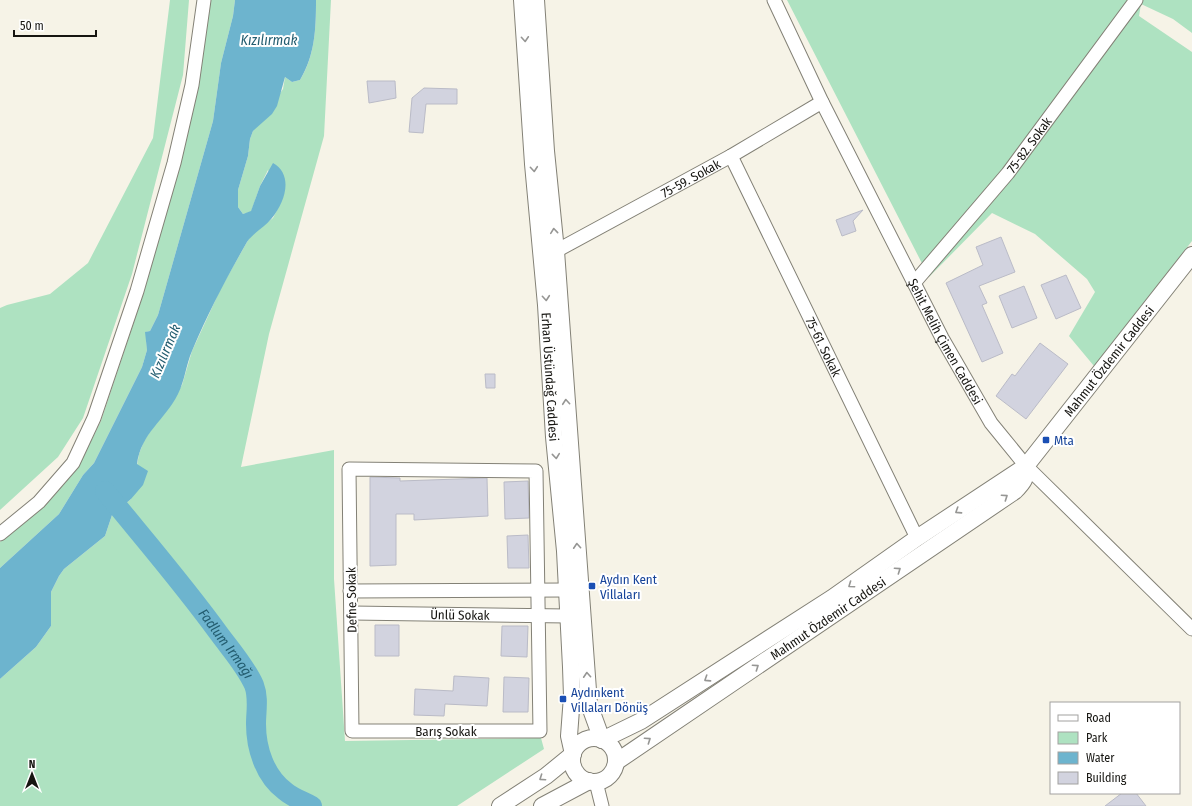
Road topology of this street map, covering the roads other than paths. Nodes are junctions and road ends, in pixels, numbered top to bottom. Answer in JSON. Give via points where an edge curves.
{"nodes":[{"id":1,"x":204,"y":0,"type":"edge"},
{"id":2,"x":522,"y":0,"type":"edge"},
{"id":3,"x":536,"y":0,"type":"edge"},
{"id":4,"x":774,"y":0,"type":"edge"},
{"id":5,"x":1136,"y":0,"type":"edge"},
{"id":6,"x":822,"y":102,"type":"junction"},
{"id":7,"x":731,"y":156,"type":"junction"},
{"id":8,"x":556,"y":250,"type":"junction"},
{"id":9,"x":1192,"y":255,"type":"edge"},
{"id":10,"x":914,"y":283,"type":"junction"},
{"id":11,"x":1026,"y":466,"type":"junction"},
{"id":12,"x":0,"y":534,"type":"edge"},
{"id":13,"x":916,"y":538,"type":"junction"},
{"id":14,"x":538,"y":590,"type":"junction"},
{"id":15,"x":567,"y":590,"type":"junction"},
{"id":16,"x":350,"y":591,"type":"junction"},
{"id":17,"x":352,"y":613,"type":"junction"},
{"id":18,"x":537,"y":616,"type":"junction"},
{"id":19,"x":568,"y":616,"type":"junction"},
{"id":20,"x":1192,"y":630,"type":"edge"},
{"id":21,"x":352,"y":731,"type":"joint"},
{"id":22,"x":602,"y":740,"type":"junction"},
{"id":23,"x":573,"y":754,"type":"junction"},
{"id":24,"x":616,"y":762,"type":"junction"},
{"id":25,"x":592,"y":781,"type":"junction"},
{"id":26,"x":500,"y":806,"type":"edge"},
{"id":27,"x":542,"y":806,"type":"edge"},
{"id":28,"x":602,"y":806,"type":"edge"}],
"edges":[{"from":1,"to":12,"type":"street","via":[[192,85],[174,163],[138,291],[94,418],[73,463],[39,502]]},
{"from":2,"to":15,"type":"street","name":"Erhan Üstündağ Caddesi","one_way":true},
{"from":8,"to":3,"type":"street","name":"Erhan Üstündağ Caddesi","one_way":true,"via":[[546,151]]},
{"from":4,"to":6,"type":"street","name":"Şehit Melih Çimen Caddesi"},
{"from":5,"to":10,"type":"street","name":"75-82. Sokak","via":[[1008,173]]},
{"from":6,"to":7,"type":"street","name":"75-59. Sokak"},
{"from":6,"to":10,"type":"street","name":"Şehit Melih Çimen Caddesi"},
{"from":7,"to":8,"type":"street","name":"75-59. Sokak"},
{"from":7,"to":13,"type":"street","name":"75-61. Sokak"},
{"from":22,"to":8,"type":"street","name":"Erhan Üstündağ Caddesi","one_way":true,"via":[[589,704]]},
{"from":9,"to":11,"type":"street","name":"Mahmut Özdemir Caddesi"},
{"from":10,"to":11,"type":"street","name":"Şehit Melih Çimen Caddesi","via":[[991,423]]},
{"from":11,"to":13,"type":"street","name":"Mahmut Özdemir Caddesi","one_way":true},
{"from":11,"to":20,"type":"street","name":"Şehit Melih Çimen Caddesi"},
{"from":24,"to":11,"type":"street","name":"Mahmut Özdemir Caddesi","one_way":true,"via":[[1015,491],[1023,484]]},
{"from":13,"to":22,"type":"street","name":"Mahmut Özdemir Caddesi","one_way":true,"via":[[832,598],[654,713]]},
{"from":14,"to":15,"type":"street","name":"Ünlü Sokak"},
{"from":14,"to":16,"type":"street","name":"Ünlü Sokak"},
{"from":14,"to":16,"type":"street","name":"Defne Sokak","via":[[536,471],[349,469]]},
{"from":14,"to":18,"type":"street"},
{"from":15,"to":19,"type":"street","name":"Erhan Üstündağ Caddesi"},
{"from":16,"to":17,"type":"street","name":"Defne Sokak"},
{"from":17,"to":18,"type":"street","name":"Ünlü Sokak"},
{"from":17,"to":21,"type":"street","name":"Defne Sokak"},
{"from":18,"to":19,"type":"street","name":"Ünlü Sokak"},
{"from":18,"to":21,"type":"street","name":"Barış Sokak","via":[[540,731]]},
{"from":19,"to":23,"type":"street","name":"Erhan Üstündağ Caddesi","via":[[572,696],[569,736]]},
{"from":22,"to":23,"type":"street","via":[[585,740]]},
{"from":22,"to":24,"type":"street","via":[[612,747]]},
{"from":23,"to":25,"type":"street","via":[[577,774]]},
{"from":23,"to":26,"type":"street","one_way":true,"via":[[546,776]]},
{"from":24,"to":25,"type":"street","via":[[609,775]]},
{"from":25,"to":27,"type":"street"},
{"from":25,"to":28,"type":"street"}]}
